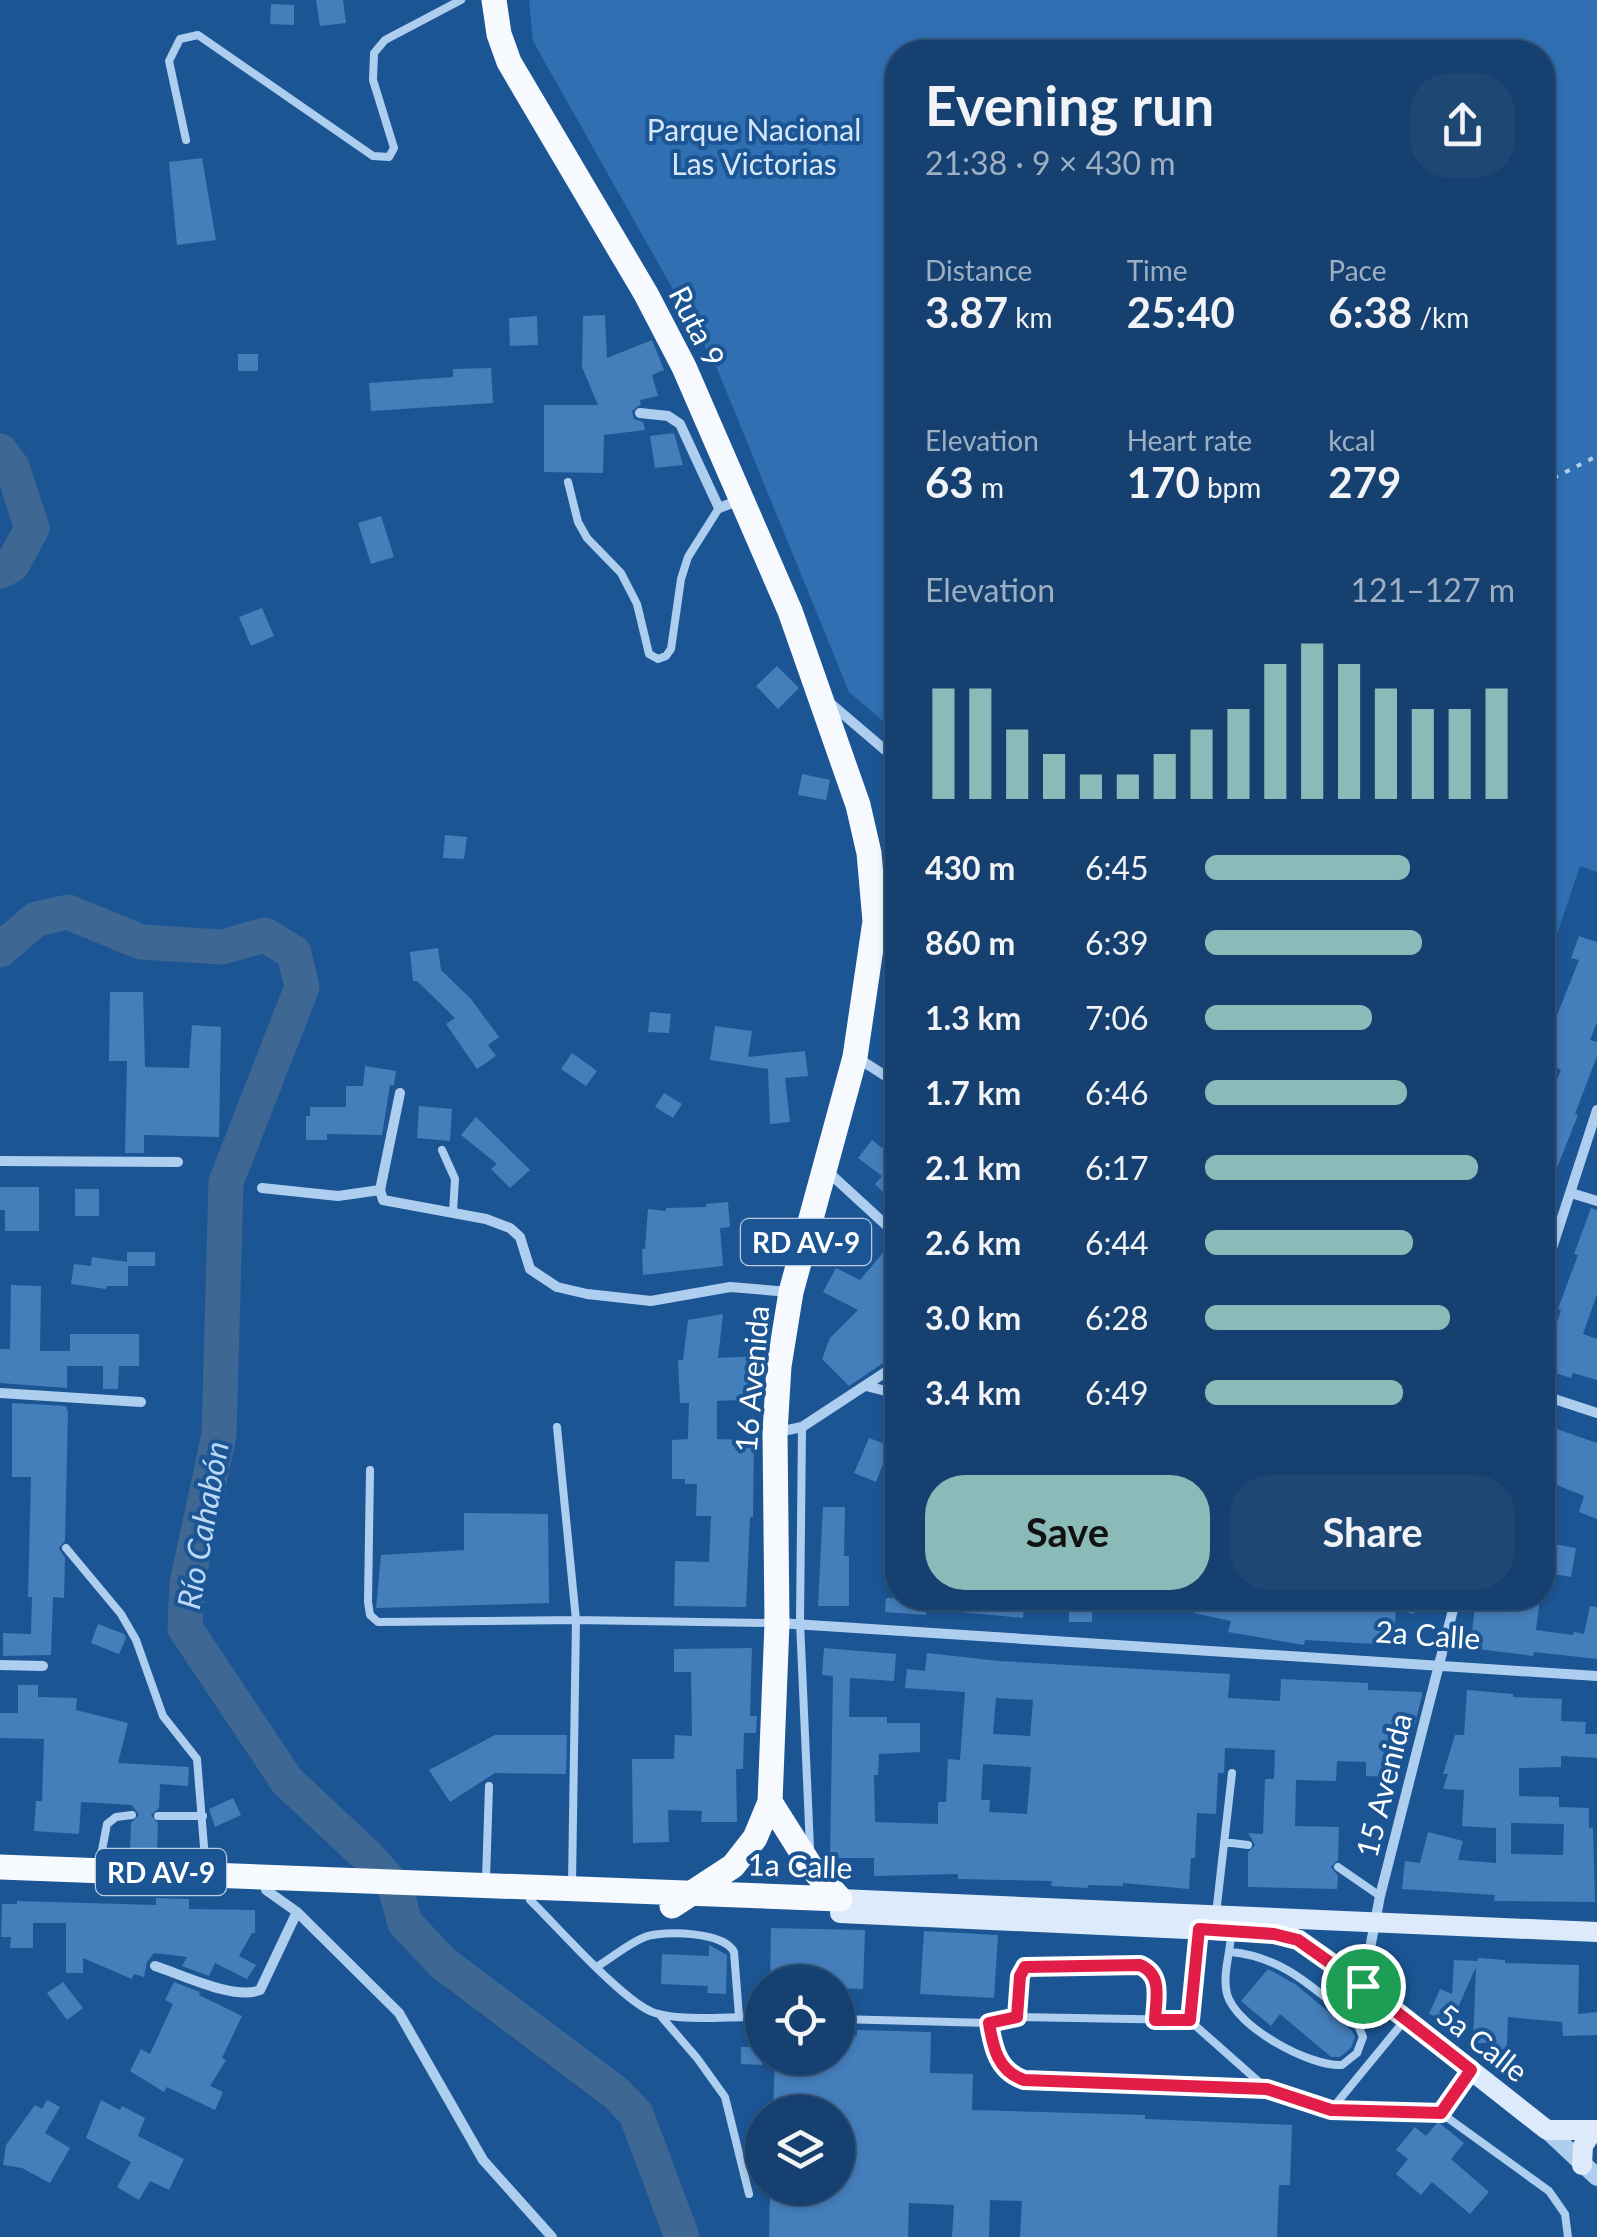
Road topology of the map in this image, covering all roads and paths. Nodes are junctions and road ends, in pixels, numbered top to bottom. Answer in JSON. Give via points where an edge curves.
{"nodes":[{"id":1,"x":461,"y":0,"type":"edge"},
{"id":2,"x":494,"y":0,"type":"edge"},
{"id":3,"x":186,"y":140,"type":"dead end"},
{"id":4,"x":640,"y":413,"type":"dead end"},
{"id":5,"x":1597,"y":456,"type":"edge"},
{"id":6,"x":1555,"y":477,"type":"edge"},
{"id":7,"x":568,"y":482,"type":"dead end"},
{"id":8,"x":730,"y":504,"type":"junction"},
{"id":9,"x":820,"y":694,"type":"junction"},
{"id":10,"x":885,"y":749,"type":"edge"},
{"id":11,"x":885,"y":924,"type":"edge"},
{"id":12,"x":885,"y":932,"type":"edge"},
{"id":13,"x":855,"y":1057,"type":"junction"},
{"id":14,"x":885,"y":1076,"type":"edge"},
{"id":15,"x":400,"y":1093,"type":"dead end"},
{"id":16,"x":1597,"y":1110,"type":"edge"},
{"id":17,"x":442,"y":1150,"type":"dead end"},
{"id":18,"x":0,"y":1162,"type":"edge"},
{"id":19,"x":178,"y":1162,"type":"dead end"},
{"id":20,"x":826,"y":1170,"type":"junction"},
{"id":21,"x":262,"y":1188,"type":"dead end"},
{"id":22,"x":380,"y":1190,"type":"junction"},
{"id":23,"x":1570,"y":1192,"type":"junction"},
{"id":24,"x":1597,"y":1201,"type":"edge"},
{"id":25,"x":453,"y":1212,"type":"junction"},
{"id":26,"x":885,"y":1224,"type":"edge"},
{"id":27,"x":1555,"y":1239,"type":"edge"},
{"id":28,"x":792,"y":1292,"type":"junction"},
{"id":29,"x":885,"y":1373,"type":"edge"},
{"id":30,"x":866,"y":1386,"type":"junction"},
{"id":31,"x":885,"y":1391,"type":"edge"},
{"id":32,"x":0,"y":1393,"type":"edge"},
{"id":33,"x":1555,"y":1400,"type":"edge"},
{"id":34,"x":142,"y":1402,"type":"dead end"},
{"id":35,"x":1594,"y":1410,"type":"edge"},
{"id":36,"x":558,"y":1427,"type":"dead end"},
{"id":37,"x":802,"y":1427,"type":"junction"},
{"id":38,"x":775,"y":1432,"type":"junction"},
{"id":39,"x":370,"y":1470,"type":"dead end"},
{"id":40,"x":66,"y":1548,"type":"dead end"},
{"id":41,"x":1453,"y":1610,"type":"edge"},
{"id":42,"x":576,"y":1620,"type":"junction"},
{"id":43,"x":788,"y":1623,"type":"junction"},
{"id":44,"x":0,"y":1665,"type":"edge"},
{"id":45,"x":1440,"y":1665,"type":"junction"},
{"id":46,"x":44,"y":1666,"type":"dead end"},
{"id":47,"x":1597,"y":1676,"type":"edge"},
{"id":48,"x":1232,"y":1773,"type":"dead end"},
{"id":49,"x":490,"y":1786,"type":"dead end"},
{"id":50,"x":770,"y":1802,"type":"junction"},
{"id":51,"x":132,"y":1815,"type":"dead end"},
{"id":52,"x":158,"y":1816,"type":"dead end"},
{"id":53,"x":203,"y":1816,"type":"junction"},
{"id":54,"x":1224,"y":1842,"type":"junction"},
{"id":55,"x":1248,"y":1844,"type":"dead end"},
{"id":56,"x":1338,"y":1866,"type":"dead end"},
{"id":57,"x":0,"y":1867,"type":"edge"},
{"id":58,"x":811,"y":1867,"type":"junction"},
{"id":59,"x":99,"y":1870,"type":"junction"},
{"id":60,"x":206,"y":1873,"type":"junction"},
{"id":61,"x":0,"y":1881,"type":"edge"},
{"id":62,"x":486,"y":1883,"type":"junction"},
{"id":63,"x":323,"y":1885,"type":"junction"},
{"id":64,"x":572,"y":1887,"type":"junction"},
{"id":65,"x":441,"y":1889,"type":"junction"},
{"id":66,"x":266,"y":1890,"type":"junction"},
{"id":67,"x":1380,"y":1896,"type":"junction"},
{"id":68,"x":530,"y":1900,"type":"junction"},
{"id":69,"x":685,"y":1902,"type":"junction"},
{"id":70,"x":840,"y":1906,"type":"junction"},
{"id":71,"x":297,"y":1912,"type":"junction"},
{"id":72,"x":1216,"y":1914,"type":"junction"},
{"id":73,"x":1374,"y":1922,"type":"junction"},
{"id":74,"x":1199,"y":1929,"type":"junction"},
{"id":75,"x":1597,"y":1932,"type":"edge"},
{"id":76,"x":1274,"y":1934,"type":"joint"},
{"id":77,"x":1231,"y":1941,"type":"junction"},
{"id":78,"x":155,"y":1966,"type":"dead end"},
{"id":79,"x":598,"y":1966,"type":"junction"},
{"id":80,"x":1363,"y":1986,"type":"junction"},
{"id":81,"x":659,"y":2014,"type":"junction"},
{"id":82,"x":740,"y":2016,"type":"junction"},
{"id":83,"x":745,"y":2016,"type":"edge"},
{"id":84,"x":1017,"y":2017,"type":"junction"},
{"id":85,"x":1405,"y":2018,"type":"junction"},
{"id":86,"x":855,"y":2019,"type":"edge"},
{"id":87,"x":1155,"y":2020,"type":"junction"},
{"id":88,"x":1190,"y":2020,"type":"junction"},
{"id":89,"x":989,"y":2023,"type":"junction"},
{"id":90,"x":1471,"y":2070,"type":"junction"},
{"id":91,"x":1267,"y":2089,"type":"junction"},
{"id":92,"x":1331,"y":2110,"type":"junction"},
{"id":93,"x":1441,"y":2113,"type":"junction"},
{"id":94,"x":1547,"y":2130,"type":"junction"},
{"id":95,"x":1595,"y":2130,"type":"edge"},
{"id":96,"x":1589,"y":2171,"type":"edge"},
{"id":97,"x":745,"y":2178,"type":"edge"},
{"id":98,"x":552,"y":2237,"type":"edge"},
{"id":99,"x":1568,"y":2237,"type":"edge"}],
"edges":[{"from":1,"to":3,"type":"lane","via":[[385,40],[374,53],[375,90],[394,148],[389,158],[373,156],[192,35],[176,43],[169,61]]},
{"from":2,"to":8,"type":"main road","name":"Ruta 9","via":[[509,62],[684,368]]},
{"from":4,"to":8,"type":"street","via":[[680,424]]},
{"from":5,"to":6,"type":"path"},
{"from":7,"to":8,"type":"lane","via":[[578,522],[621,573],[648,654],[658,660],[671,649],[688,558]]},
{"from":8,"to":9,"type":"main road","name":"Ruta 9","via":[[790,610]]},
{"from":9,"to":10,"type":"street"},
{"from":9,"to":11,"type":"main road","name":"16 Avenida","number":"RD AV-9","via":[[858,805]]},
{"from":12,"to":13,"type":"main road","name":"16 Avenida","number":"RD AV-9"},
{"from":13,"to":14,"type":"street"},
{"from":13,"to":20,"type":"main road","name":"16 Avenida","number":"RD AV-9"},
{"from":15,"to":22,"type":"street"},
{"from":16,"to":23,"type":"street"},
{"from":17,"to":25,"type":"lane","via":[[455,1180]]},
{"from":18,"to":19,"type":"street"},
{"from":20,"to":26,"type":"street"},
{"from":20,"to":28,"type":"main road","name":"16 Avenida","number":"RD AV-9"},
{"from":21,"to":22,"type":"street","via":[[338,1196]]},
{"from":22,"to":25,"type":"street","via":[[383,1200]]},
{"from":23,"to":24,"type":"street"},
{"from":23,"to":27,"type":"street"},
{"from":25,"to":28,"type":"street","via":[[510,1228],[520,1237],[530,1269],[587,1294],[651,1301],[730,1287]]},
{"from":28,"to":38,"type":"main road","name":"16 Avenida","number":"RD AV-9"},
{"from":29,"to":30,"type":"street"},
{"from":30,"to":31,"type":"street"},
{"from":30,"to":37,"type":"street"},
{"from":32,"to":34,"type":"street"},
{"from":33,"to":35,"type":"street"},
{"from":36,"to":42,"type":"lane"},
{"from":37,"to":38,"type":"street"},
{"from":37,"to":43,"type":"lane","name":"16 Avenida"},
{"from":38,"to":43,"type":"main road","name":"16 Avenida","number":"RD AV-9"},
{"from":39,"to":42,"type":"lane","via":[[368,1602],[376,1620]]},
{"from":40,"to":53,"type":"lane","via":[[136,1640],[164,1716],[197,1760]]},
{"from":41,"to":45,"type":"street","name":"15 Avenida"},
{"from":42,"to":43,"type":"lane"},
{"from":42,"to":64,"type":"lane"},
{"from":43,"to":45,"type":"street","name":"2a Calle"},
{"from":43,"to":50,"type":"main road","name":"16 Avenida","number":"RD AV-9"},
{"from":43,"to":58,"type":"lane","name":"16 Avenida"},
{"from":44,"to":46,"type":"street"},
{"from":45,"to":47,"type":"street","name":"2a Calle"},
{"from":45,"to":67,"type":"street","name":"15 Avenida"},
{"from":48,"to":54,"type":"lane"},
{"from":49,"to":62,"type":"lane"},
{"from":50,"to":58,"type":"main road"},
{"from":50,"to":69,"type":"main road","name":"16 Avenida","number":"RD AV-9","via":[[744,1853]]},
{"from":51,"to":59,"type":"lane","via":[[107,1824]]},
{"from":52,"to":53,"type":"lane"},
{"from":53,"to":60,"type":"lane"},
{"from":54,"to":55,"type":"lane"},
{"from":54,"to":72,"type":"lane"},
{"from":56,"to":67,"type":"lane"},
{"from":57,"to":59,"type":"main road","name":"1a Calle","number":"RD AV-9"},
{"from":58,"to":70,"type":"main road"},
{"from":59,"to":60,"type":"main road","name":"1a Calle","number":"RD AV-9"},
{"from":60,"to":63,"type":"main road","name":"1a Calle","number":"RD AV-9"},
{"from":61,"to":66,"type":"main road","name":"1a Calle","number":"RD AV-9"},
{"from":62,"to":64,"type":"main road","name":"1a Calle","number":"RD AV-9"},
{"from":62,"to":65,"type":"main road","name":"1a Calle","number":"RD AV-9"},
{"from":63,"to":65,"type":"main road","name":"1a Calle","number":"RD AV-9"},
{"from":63,"to":66,"type":"main road","name":"1a Calle","number":"RD AV-9"},
{"from":64,"to":69,"type":"main road","name":"1a Calle","number":"RD AV-9"},
{"from":65,"to":68,"type":"main road","name":"1a Calle","number":"RD AV-9"},
{"from":66,"to":71,"type":"street"},
{"from":67,"to":73,"type":"street","name":"15 Avenida"},
{"from":68,"to":69,"type":"main road","name":"1a Calle","number":"RD AV-9"},
{"from":68,"to":79,"type":"lane"},
{"from":69,"to":70,"type":"main road","name":"1a Calle"},
{"from":70,"to":72,"type":"main road","name":"1a Calle"},
{"from":70,"to":74,"type":"main road","name":"1a Calle"},
{"from":71,"to":78,"type":"street","via":[[254,1993]]},
{"from":71,"to":98,"type":"street","via":[[398,2014],[483,2160]]},
{"from":72,"to":73,"type":"main road","name":"1a Calle"},
{"from":73,"to":75,"type":"main road","name":"1a Calle"},
{"from":73,"to":80,"type":"street","name":"15 Avenida"},
{"from":74,"to":77,"type":"main road","name":"1a Calle"},
{"from":74,"to":88,"type":"lane"},
{"from":76,"to":77,"type":"main road","name":"1a Calle"},
{"from":76,"to":80,"type":"main road","name":"5a Calle","via":[[1298,1940]]},
{"from":77,"to":77,"type":"lane","via":[[1226,1970],[1234,2009],[1316,2062],[1342,2065],[1357,2053],[1363,2037],[1357,2023],[1280,1964]]},
{"from":79,"to":81,"type":"lane","via":[[631,1999]]},
{"from":79,"to":82,"type":"lane","via":[[645,1937],[718,1938],[734,1952]]},
{"from":80,"to":85,"type":"main road","name":"5a Calle"},
{"from":81,"to":82,"type":"lane"},
{"from":81,"to":97,"type":"lane","via":[[725,2096]]},
{"from":82,"to":83,"type":"lane"},
{"from":84,"to":87,"type":"lane"},
{"from":84,"to":87,"type":"lane","via":[[1025,1967],[1140,1965],[1156,1981]]},
{"from":84,"to":89,"type":"lane"},
{"from":85,"to":90,"type":"main road","name":"5a Calle"},
{"from":85,"to":92,"type":"lane"},
{"from":86,"to":89,"type":"lane"},
{"from":87,"to":88,"type":"lane"},
{"from":88,"to":91,"type":"lane"},
{"from":89,"to":91,"type":"lane","via":[[1005,2069],[1024,2080]]},
{"from":90,"to":93,"type":"lane"},
{"from":90,"to":94,"type":"main road","name":"5a Calle"},
{"from":91,"to":92,"type":"lane"},
{"from":92,"to":93,"type":"lane"},
{"from":93,"to":99,"type":"lane","via":[[1549,2191],[1565,2214]]},
{"from":94,"to":95,"type":"main road"},
{"from":94,"to":96,"type":"street","name":"5a Calle"},
{"from":95,"to":96,"type":"main road","via":[[1583,2146]]}]}
